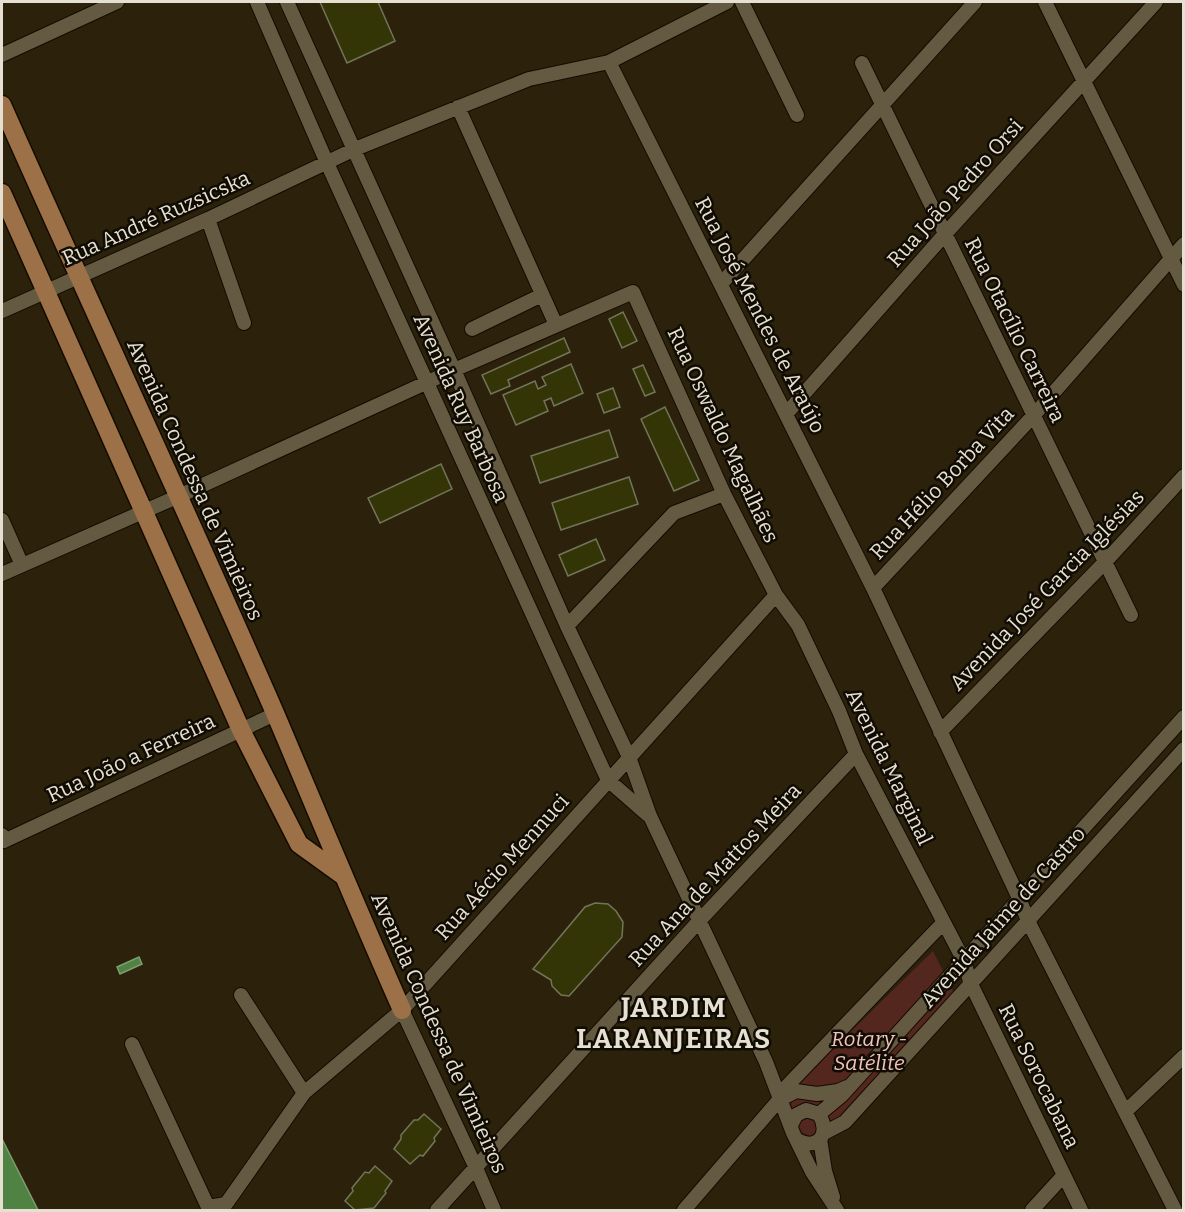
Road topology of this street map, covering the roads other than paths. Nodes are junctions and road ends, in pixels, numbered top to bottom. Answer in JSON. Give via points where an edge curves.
{"nodes":[{"id":1,"x":117,"y":2,"type":"edge"},
{"id":2,"x":257,"y":2,"type":"edge"},
{"id":3,"x":287,"y":2,"type":"edge"},
{"id":4,"x":726,"y":2,"type":"edge"},
{"id":5,"x":742,"y":2,"type":"edge"},
{"id":6,"x":975,"y":2,"type":"edge"},
{"id":7,"x":1045,"y":2,"type":"edge"},
{"id":8,"x":1156,"y":2,"type":"edge"},
{"id":9,"x":2,"y":55,"type":"edge"},
{"id":10,"x":609,"y":62,"type":"junction"},
{"id":11,"x":862,"y":63,"type":"dead end"},
{"id":12,"x":1083,"y":82,"type":"junction"},
{"id":13,"x":882,"y":104,"type":"junction"},
{"id":14,"x":2,"y":105,"type":"edge"},
{"id":15,"x":458,"y":107,"type":"junction"},
{"id":16,"x":797,"y":115,"type":"dead end"},
{"id":17,"x":355,"y":149,"type":"junction"},
{"id":18,"x":327,"y":163,"type":"junction"},
{"id":19,"x":2,"y":193,"type":"edge"},
{"id":20,"x":207,"y":219,"type":"junction"},
{"id":21,"x":945,"y":234,"type":"junction"},
{"id":22,"x":1184,"y":244,"type":"edge"},
{"id":23,"x":1171,"y":258,"type":"junction"},
{"id":24,"x":78,"y":277,"type":"junction"},
{"id":25,"x":721,"y":284,"type":"junction"},
{"id":26,"x":1184,"y":285,"type":"edge"},
{"id":27,"x":45,"y":291,"type":"junction"},
{"id":28,"x":542,"y":296,"type":"junction"},
{"id":29,"x":2,"y":311,"type":"edge"},
{"id":30,"x":244,"y":323,"type":"dead end"},
{"id":31,"x":556,"y":325,"type":"junction"},
{"id":32,"x":472,"y":328,"type":"dead end"},
{"id":33,"x":454,"y":370,"type":"junction"},
{"id":34,"x":427,"y":383,"type":"junction"},
{"id":35,"x":786,"y":414,"type":"junction"},
{"id":36,"x":1034,"y":415,"type":"junction"},
{"id":37,"x":1184,"y":476,"type":"edge"},
{"id":38,"x":724,"y":494,"type":"junction"},
{"id":39,"x":179,"y":496,"type":"junction"},
{"id":40,"x":143,"y":512,"type":"junction"},
{"id":41,"x":2,"y":520,"type":"edge"},
{"id":42,"x":1105,"y":562,"type":"junction"},
{"id":43,"x":22,"y":565,"type":"junction"},
{"id":44,"x":2,"y":574,"type":"edge"},
{"id":45,"x":873,"y":588,"type":"junction"},
{"id":46,"x":776,"y":595,"type":"junction"},
{"id":47,"x":1131,"y":615,"type":"dead end"},
{"id":48,"x":567,"y":626,"type":"junction"},
{"id":49,"x":275,"y":714,"type":"junction"},
{"id":50,"x":1184,"y":717,"type":"edge"},
{"id":51,"x":241,"y":730,"type":"junction"},
{"id":52,"x":939,"y":732,"type":"junction"},
{"id":53,"x":1184,"y":749,"type":"edge"},
{"id":54,"x":856,"y":754,"type":"junction"},
{"id":55,"x":629,"y":757,"type":"junction"},
{"id":56,"x":1178,"y":766,"type":"edge"},
{"id":57,"x":608,"y":780,"type":"junction"},
{"id":58,"x":650,"y":816,"type":"junction"},
{"id":59,"x":3,"y":838,"type":"edge"},
{"id":60,"x":1042,"y":873,"type":"junction"},
{"id":61,"x":342,"y":875,"type":"junction"},
{"id":62,"x":1058,"y":888,"type":"junction"},
{"id":63,"x":1019,"y":898,"type":"junction"},
{"id":64,"x":700,"y":920,"type":"junction"},
{"id":65,"x":1028,"y":921,"type":"junction"},
{"id":66,"x":943,"y":923,"type":"junction"},
{"id":67,"x":963,"y":959,"type":"junction"},
{"id":68,"x":971,"y":984,"type":"junction"},
{"id":69,"x":241,"y":994,"type":"dead end"},
{"id":70,"x":402,"y":1010,"type":"junction"},
{"id":71,"x":132,"y":1044,"type":"dead end"},
{"id":72,"x":1184,"y":1056,"type":"edge"},
{"id":73,"x":766,"y":1062,"type":"junction"},
{"id":74,"x":848,"y":1086,"type":"junction"},
{"id":75,"x":792,"y":1088,"type":"junction"},
{"id":76,"x":304,"y":1093,"type":"junction"},
{"id":77,"x":779,"y":1100,"type":"junction"},
{"id":78,"x":815,"y":1112,"type":"junction"},
{"id":79,"x":1125,"y":1112,"type":"junction"},
{"id":80,"x":791,"y":1125,"type":"junction"},
{"id":81,"x":822,"y":1136,"type":"junction"},
{"id":82,"x":796,"y":1140,"type":"junction"},
{"id":83,"x":476,"y":1168,"type":"junction"},
{"id":84,"x":1064,"y":1175,"type":"junction"},
{"id":85,"x":437,"y":1210,"type":"edge"},
{"id":86,"x":494,"y":1210,"type":"edge"},
{"id":87,"x":684,"y":1210,"type":"edge"},
{"id":88,"x":837,"y":1210,"type":"edge"},
{"id":89,"x":1032,"y":1210,"type":"edge"},
{"id":90,"x":1081,"y":1210,"type":"edge"},
{"id":91,"x":1175,"y":1210,"type":"edge"}],
"edges":[{"from":1,"to":9,"type":"street"},
{"from":2,"to":18,"type":"street","name":"Avenida Ruy Barbosa"},
{"from":3,"to":17,"type":"street","name":"Avenida Ruy Barbosa"},
{"from":4,"to":10,"type":"street","name":"Rua André Ruzsicska"},
{"from":5,"to":16,"type":"street"},
{"from":6,"to":13,"type":"street"},
{"from":7,"to":12,"type":"street"},
{"from":8,"to":12,"type":"street","name":"Rua João Pedro Orsi"},
{"from":10,"to":15,"type":"street","name":"Rua André Ruzsicska","via":[[529,79]]},
{"from":10,"to":25,"type":"street","name":"Rua José Mendes de Araújo"},
{"from":11,"to":13,"type":"street","name":"Rua Otacílio Carreira"},
{"from":12,"to":21,"type":"street","name":"Rua João Pedro Orsi"},
{"from":12,"to":23,"type":"street"},
{"from":13,"to":21,"type":"street","name":"Rua Otacílio Carreira"},
{"from":13,"to":25,"type":"street"},
{"from":14,"to":24,"type":"main road","name":"Avenida Condessa de Vimieiros"},
{"from":15,"to":17,"type":"street","name":"Rua André Ruzsicska"},
{"from":15,"to":28,"type":"street"},
{"from":17,"to":18,"type":"street","name":"Rua André Ruzsicska"},
{"from":17,"to":33,"type":"street","name":"Avenida Ruy Barbosa"},
{"from":18,"to":20,"type":"street","name":"Rua André Ruzsicska"},
{"from":18,"to":34,"type":"street","name":"Avenida Ruy Barbosa"},
{"from":19,"to":27,"type":"main road"},
{"from":20,"to":24,"type":"street","name":"Rua André Ruzsicska"},
{"from":20,"to":30,"type":"street"},
{"from":21,"to":35,"type":"street","name":"Rua João Pedro Orsi"},
{"from":21,"to":36,"type":"street","name":"Rua Otacílio Carreira"},
{"from":22,"to":23,"type":"street","name":"Rua Hélio Borba Vita"},
{"from":23,"to":26,"type":"street"},
{"from":23,"to":36,"type":"street","name":"Rua Hélio Borba Vita"},
{"from":24,"to":27,"type":"street","name":"Rua André Ruzsicska"},
{"from":24,"to":39,"type":"main road","name":"Avenida Condessa de Vimieiros"},
{"from":25,"to":35,"type":"street","name":"Rua José Mendes de Araújo"},
{"from":27,"to":29,"type":"street","name":"Rua André Ruzsicska"},
{"from":27,"to":40,"type":"main road"},
{"from":28,"to":31,"type":"street"},
{"from":28,"to":32,"type":"street"},
{"from":31,"to":33,"type":"street"},
{"from":31,"to":38,"type":"street","name":"Rua Oswaldo Magalhães","via":[[633,292]]},
{"from":33,"to":34,"type":"street"},
{"from":33,"to":48,"type":"street","name":"Avenida Ruy Barbosa"},
{"from":34,"to":39,"type":"street"},
{"from":34,"to":57,"type":"street","name":"Avenida Ruy Barbosa"},
{"from":35,"to":45,"type":"street","name":"Rua José Mendes de Araújo"},
{"from":36,"to":42,"type":"street","name":"Rua Otacílio Carreira"},
{"from":36,"to":45,"type":"street","name":"Rua Hélio Borba Vita"},
{"from":37,"to":42,"type":"street","name":"Avenida José Garcia Iglésias"},
{"from":38,"to":46,"type":"street","name":"Rua Oswaldo Magalhães"},
{"from":38,"to":48,"type":"street","via":[[674,513]]},
{"from":39,"to":40,"type":"street"},
{"from":39,"to":49,"type":"main road","name":"Avenida Condessa de Vimieiros"},
{"from":40,"to":43,"type":"street"},
{"from":40,"to":51,"type":"main road"},
{"from":41,"to":43,"type":"street"},
{"from":42,"to":47,"type":"street","name":"Rua Otacílio Carreira"},
{"from":42,"to":52,"type":"street","name":"Avenida José Garcia Iglésias"},
{"from":43,"to":44,"type":"street"},
{"from":45,"to":52,"type":"street","name":"Rua José Mendes de Araújo"},
{"from":46,"to":54,"type":"street","name":"Avenida Marginal","via":[[798,625]]},
{"from":46,"to":55,"type":"street","name":"Rua Aécio Mennuci"},
{"from":48,"to":55,"type":"street","name":"Avenida Ruy Barbosa"},
{"from":49,"to":51,"type":"street","name":"Rua João a Ferreira"},
{"from":49,"to":61,"type":"main road","name":"Avenida Condessa de Vimieiros"},
{"from":50,"to":60,"type":"street","name":"Avenida Jaime de Castro"},
{"from":51,"to":59,"type":"street","name":"Rua João a Ferreira"},
{"from":51,"to":61,"type":"main road","via":[[298,844]]},
{"from":52,"to":63,"type":"street"},
{"from":53,"to":56,"type":"street","name":"Avenida Jaime de Castro"},
{"from":54,"to":64,"type":"street","name":"Rua Ana de Mattos Meira"},
{"from":54,"to":66,"type":"street","name":"Avenida Marginal"},
{"from":55,"to":57,"type":"street","name":"Rua Aécio Mennuci"},
{"from":55,"to":58,"type":"street","name":"Avenida Ruy Barbosa"},
{"from":56,"to":62,"type":"street","name":"Avenida Jaime de Castro"},
{"from":57,"to":58,"type":"street","name":"Avenida Ruy Barbosa"},
{"from":57,"to":70,"type":"street","name":"Rua Aécio Mennuci"},
{"from":58,"to":64,"type":"street","name":"Avenida Ruy Barbosa"},
{"from":60,"to":62,"type":"street"},
{"from":60,"to":63,"type":"street","name":"Avenida Jaime de Castro"},
{"from":61,"to":70,"type":"main road","name":"Avenida Condessa de Vimieiros"},
{"from":62,"to":65,"type":"street","name":"Avenida Jaime de Castro"},
{"from":63,"to":65,"type":"street"},
{"from":63,"to":67,"type":"street","name":"Avenida Jaime de Castro"},
{"from":64,"to":73,"type":"street","name":"Avenida Ruy Barbosa"},
{"from":64,"to":83,"type":"street","name":"Rua Ana de Mattos Meira"},
{"from":65,"to":68,"type":"street","name":"Avenida Jaime de Castro"},
{"from":65,"to":79,"type":"street"},
{"from":66,"to":67,"type":"street","name":"Avenida Marginal"},
{"from":66,"to":75,"type":"street"},
{"from":67,"to":68,"type":"street","name":"Rua Sorocabana"},
{"from":67,"to":74,"type":"street","name":"Avenida Jaime de Castro"},
{"from":68,"to":81,"type":"street","name":"Avenida Jaime de Castro","via":[[845,1122]]},
{"from":68,"to":84,"type":"street","name":"Rua Sorocabana"},
{"from":69,"to":76,"type":"street"},
{"from":70,"to":76,"type":"street","name":"Rua Aécio Mennuci"},
{"from":70,"to":83,"type":"street","name":"Avenida Condessa de Vimieiros"},
{"from":71,"to":76,"type":"street","name":"Rua Aécio Mennuci","via":[[208,1207],[226,1204]]},
{"from":72,"to":79,"type":"street"},
{"from":73,"to":75,"type":"street","name":"Avenida Ruy Barbosa"},
{"from":73,"to":77,"type":"street","name":"Avenida Ruy Barbosa"},
{"from":74,"to":75,"type":"street","via":[[817,1094]]},
{"from":74,"to":78,"type":"street","name":"Avenida Jaime de Castro","via":[[842,1095]]},
{"from":75,"to":77,"type":"street"},
{"from":75,"to":78,"type":"street","name":"Avenida Ruy Barbosa","via":[[803,1095]]},
{"from":77,"to":80,"type":"street","name":"Avenida Ruy Barbosa"},
{"from":77,"to":87,"type":"street"},
{"from":78,"to":80,"type":"street","via":[[800,1112]]},
{"from":78,"to":81,"type":"street","name":"Avenida Ruy Barbosa","via":[[825,1123]]},
{"from":79,"to":91,"type":"street"},
{"from":80,"to":82,"type":"street","name":"Avenida Ruy Barbosa"},
{"from":81,"to":82,"type":"street","via":[[813,1144]]},
{"from":81,"to":88,"type":"street","name":"Avenida Ruy Barbosa","via":[[825,1171]]},
{"from":82,"to":88,"type":"street","name":"Avenida Ruy Barbosa"},
{"from":83,"to":85,"type":"street","name":"Rua Ana de Mattos Meira"},
{"from":83,"to":86,"type":"street","name":"Avenida Condessa de Vimieiros"},
{"from":84,"to":89,"type":"street"},
{"from":84,"to":90,"type":"street","name":"Rua Sorocabana"}]}
